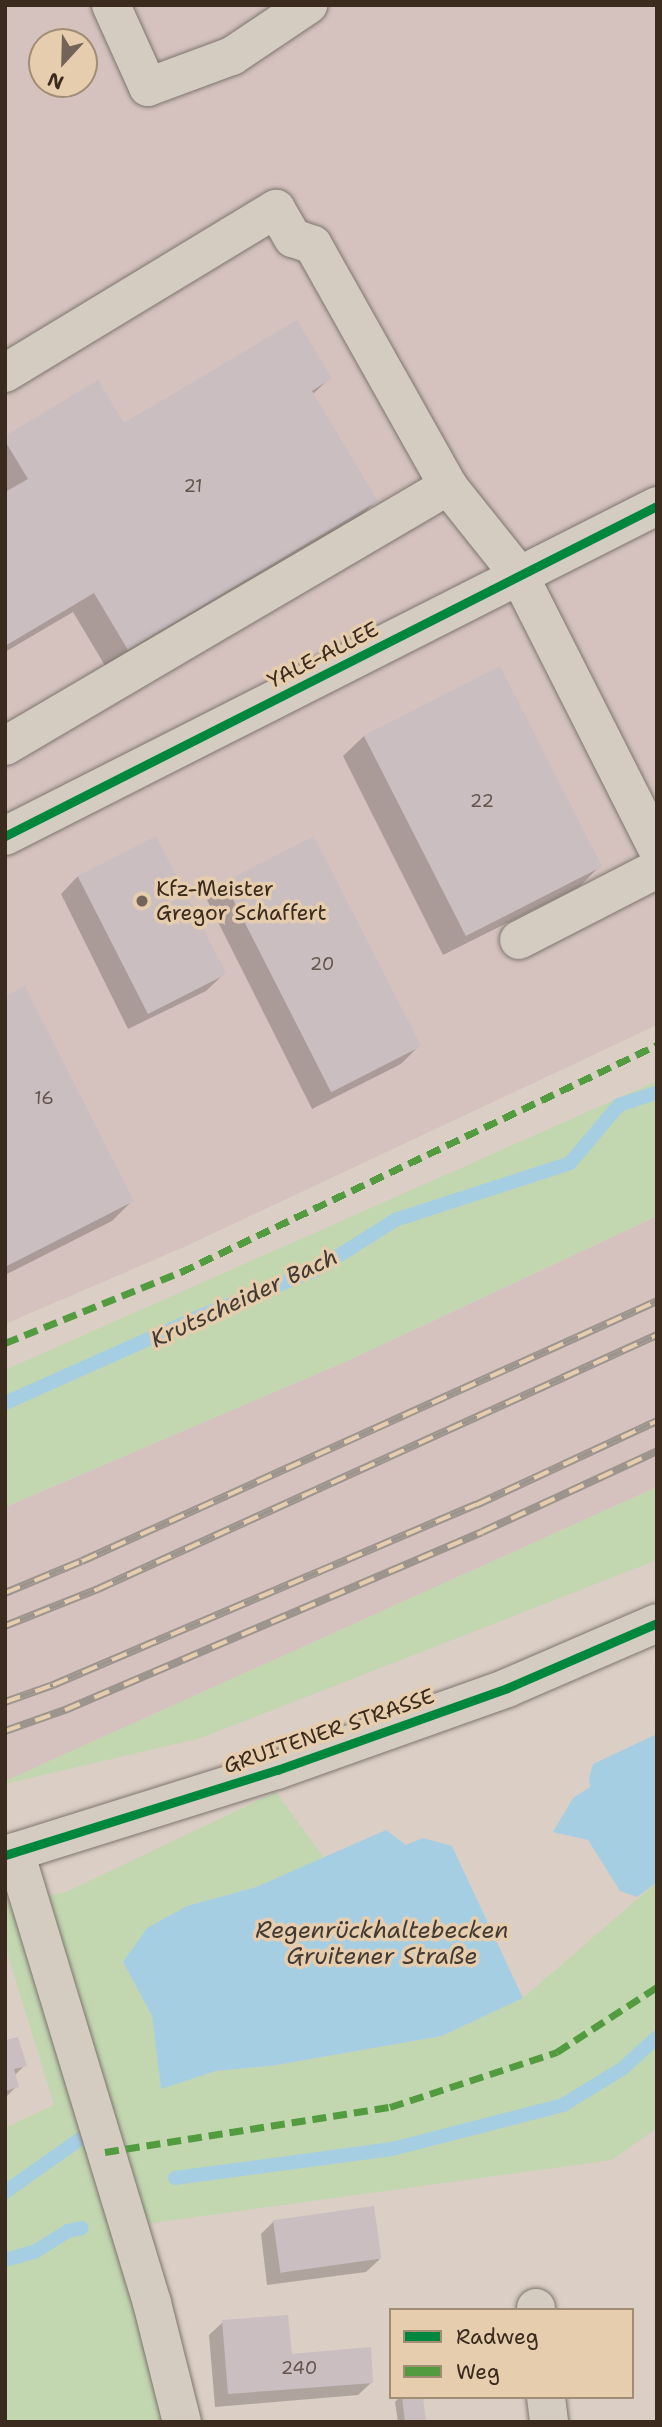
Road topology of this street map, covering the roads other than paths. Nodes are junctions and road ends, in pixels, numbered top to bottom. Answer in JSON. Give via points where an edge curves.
{"nodes":[{"id":1,"x":111,"y":5,"type":"edge"},
{"id":2,"x":308,"y":5,"type":"edge"},
{"id":3,"x":5,"y":373,"type":"edge"},
{"id":4,"x":449,"y":486,"type":"junction"},
{"id":5,"x":657,"y":506,"type":"edge"},
{"id":6,"x":519,"y":575,"type":"junction"},
{"id":7,"x":5,"y":746,"type":"edge"},
{"id":8,"x":5,"y":836,"type":"edge"},
{"id":9,"x":657,"y":848,"type":"edge"},
{"id":10,"x":657,"y":869,"type":"edge"},
{"id":11,"x":519,"y":940,"type":"dead end"},
{"id":12,"x":657,"y":1623,"type":"edge"},
{"id":13,"x":10,"y":1853,"type":"edge"},
{"id":14,"x":546,"y":2399,"type":"edge"},
{"id":15,"x":182,"y":2422,"type":"edge"},
{"id":16,"x":548,"y":2422,"type":"edge"}],
"edges":[{"from":1,"to":2,"type":"street","via":[[148,87],[232,56]]},
{"from":3,"to":4,"type":"street","via":[[276,209],[293,238],[313,245]]},
{"from":4,"to":6,"type":"street"},
{"from":4,"to":7,"type":"street"},
{"from":5,"to":6,"type":"street","name":"YALE-ALLEE"},
{"from":6,"to":8,"type":"street","name":"YALE-ALLEE"},
{"from":6,"to":9,"type":"street"},
{"from":10,"to":11,"type":"street"},
{"from":12,"to":13,"type":"street","name":"GRUITENER STRASSE","via":[[508,1688],[277,1770]]},
{"from":13,"to":15,"type":"street","via":[[152,2304]]},
{"from":14,"to":16,"type":"street"}]}
